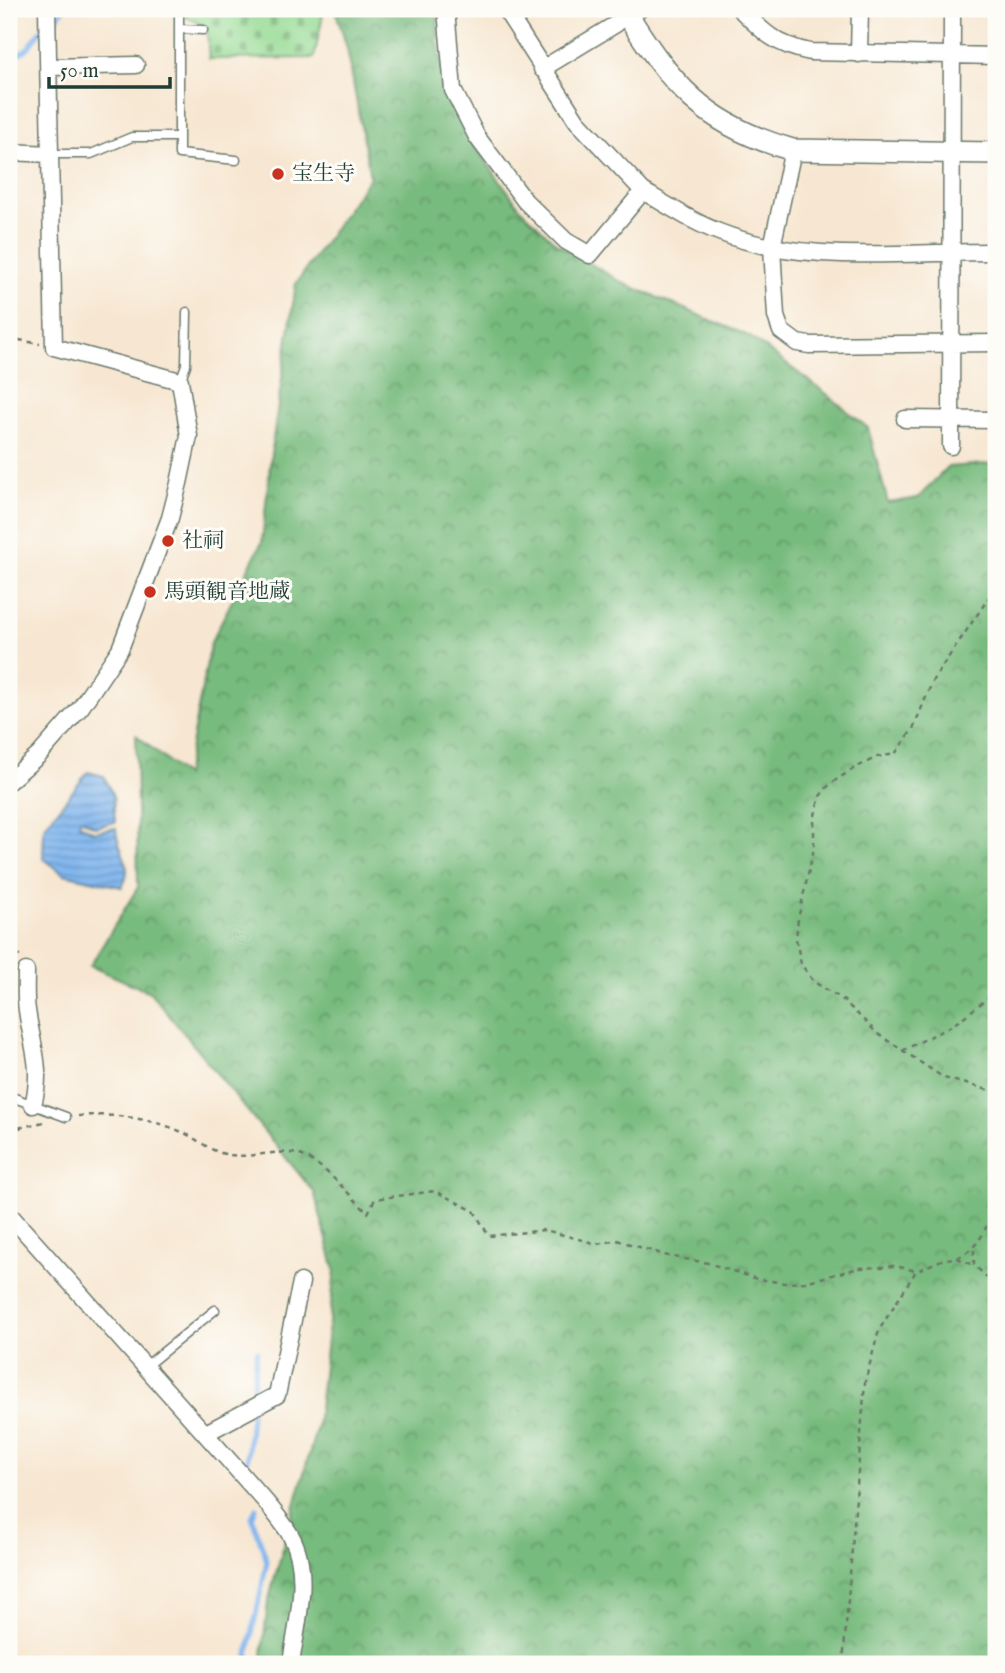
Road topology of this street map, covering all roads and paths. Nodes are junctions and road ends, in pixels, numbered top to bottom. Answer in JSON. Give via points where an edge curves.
{"nodes":[{"id":1,"x":179,"y":9,"type":"edge"},
{"id":2,"x":446,"y":9,"type":"edge"},
{"id":3,"x":505,"y":9,"type":"edge"},
{"id":4,"x":740,"y":9,"type":"edge"},
{"id":5,"x":860,"y":9,"type":"edge"},
{"id":6,"x":952,"y":9,"type":"edge"},
{"id":7,"x":620,"y":16,"type":"edge"},
{"id":8,"x":48,"y":20,"type":"edge"},
{"id":9,"x":178,"y":29,"type":"junction"},
{"id":10,"x":203,"y":30,"type":"dead end"},
{"id":11,"x":859,"y":54,"type":"junction"},
{"id":12,"x":951,"y":55,"type":"junction"},
{"id":13,"x":996,"y":55,"type":"edge"},
{"id":14,"x":136,"y":65,"type":"dead end"},
{"id":15,"x":50,"y":67,"type":"junction"},
{"id":16,"x":542,"y":69,"type":"junction"},
{"id":17,"x":179,"y":137,"type":"junction"},
{"id":18,"x":793,"y":149,"type":"junction"},
{"id":19,"x":9,"y":152,"type":"edge"},
{"id":20,"x":953,"y":153,"type":"junction"},
{"id":21,"x":996,"y":153,"type":"edge"},
{"id":22,"x":51,"y":154,"type":"junction"},
{"id":23,"x":236,"y":160,"type":"dead end"},
{"id":24,"x":643,"y":191,"type":"junction"},
{"id":25,"x":772,"y":247,"type":"junction"},
{"id":26,"x":950,"y":252,"type":"junction"},
{"id":27,"x":996,"y":252,"type":"edge"},
{"id":28,"x":187,"y":312,"type":"dead end"},
{"id":29,"x":9,"y":338,"type":"edge"},
{"id":30,"x":996,"y":343,"type":"edge"},
{"id":31,"x":951,"y":344,"type":"junction"},
{"id":32,"x":54,"y":346,"type":"junction"},
{"id":33,"x":180,"y":381,"type":"junction"},
{"id":34,"x":905,"y":419,"type":"dead end"},
{"id":35,"x":996,"y":420,"type":"edge"},
{"id":36,"x":952,"y":421,"type":"junction"},
{"id":37,"x":951,"y":446,"type":"dead end"},
{"id":38,"x":996,"y":587,"type":"edge"},
{"id":39,"x":9,"y":781,"type":"edge"},
{"id":40,"x":26,"y":971,"type":"dead end"},
{"id":41,"x":996,"y":992,"type":"edge"},
{"id":42,"x":902,"y":1051,"type":"junction"},
{"id":43,"x":996,"y":1092,"type":"edge"},
{"id":44,"x":9,"y":1096,"type":"edge"},
{"id":45,"x":33,"y":1105,"type":"junction"},
{"id":46,"x":66,"y":1117,"type":"junction"},
{"id":47,"x":9,"y":1130,"type":"edge"},
{"id":48,"x":996,"y":1192,"type":"edge"},
{"id":49,"x":9,"y":1214,"type":"edge"},
{"id":50,"x":974,"y":1249,"type":"junction"},
{"id":51,"x":957,"y":1258,"type":"junction"},
{"id":52,"x":974,"y":1265,"type":"junction"},
{"id":53,"x":916,"y":1270,"type":"junction"},
{"id":54,"x":301,"y":1282,"type":"dead end"},
{"id":55,"x":996,"y":1286,"type":"edge"},
{"id":56,"x":215,"y":1310,"type":"dead end"},
{"id":57,"x":146,"y":1366,"type":"junction"},
{"id":58,"x":206,"y":1433,"type":"junction"},
{"id":59,"x":291,"y":1664,"type":"edge"},
{"id":60,"x":843,"y":1664,"type":"edge"}],
"edges":[{"from":1,"to":9,"type":"lane"},
{"from":2,"to":24,"type":"street","via":[[453,90],[477,137],[525,201],[566,241],[590,255]]},
{"from":3,"to":16,"type":"street"},
{"from":4,"to":11,"type":"street","via":[[783,46]]},
{"from":5,"to":11,"type":"street"},
{"from":6,"to":12,"type":"street"},
{"from":7,"to":16,"type":"street"},
{"from":7,"to":18,"type":"street","via":[[692,99],[725,124],[763,142]]},
{"from":8,"to":15,"type":"street"},
{"from":9,"to":10,"type":"lane"},
{"from":9,"to":17,"type":"lane"},
{"from":11,"to":12,"type":"street"},
{"from":12,"to":13,"type":"street"},
{"from":12,"to":20,"type":"street"},
{"from":14,"to":15,"type":"street"},
{"from":15,"to":22,"type":"street"},
{"from":16,"to":24,"type":"street","via":[[577,121]]},
{"from":17,"to":22,"type":"lane","via":[[132,137],[91,154]]},
{"from":17,"to":23,"type":"lane","via":[[179,154]]},
{"from":18,"to":20,"type":"street"},
{"from":18,"to":25,"type":"street"},
{"from":19,"to":22,"type":"street"},
{"from":20,"to":21,"type":"street"},
{"from":20,"to":26,"type":"street"},
{"from":22,"to":32,"type":"street"},
{"from":24,"to":25,"type":"street","via":[[720,233]]},
{"from":25,"to":26,"type":"street","via":[[823,253]]},
{"from":25,"to":31,"type":"street","via":[[776,316],[781,331],[797,343]]},
{"from":26,"to":27,"type":"street"},
{"from":26,"to":31,"type":"street"},
{"from":28,"to":33,"type":"lane","via":[[186,365]]},
{"from":29,"to":32,"type":"path"},
{"from":30,"to":31,"type":"street"},
{"from":31,"to":36,"type":"street"},
{"from":32,"to":33,"type":"street"},
{"from":33,"to":39,"type":"street","via":[[189,436],[179,483],[120,649],[81,707]]},
{"from":34,"to":36,"type":"street"},
{"from":35,"to":36,"type":"street"},
{"from":36,"to":37,"type":"street"},
{"from":38,"to":42,"type":"path","via":[[933,680],[912,729],[895,754],[877,757],[830,784],[820,796],[814,820],[814,848],[797,929],[801,964],[814,982],[842,999]]},
{"from":40,"to":45,"type":"street","via":[[27,1010],[38,1057],[39,1082]]},
{"from":41,"to":42,"type":"path","via":[[954,1025]]},
{"from":42,"to":43,"type":"path","via":[[944,1078]]},
{"from":44,"to":45,"type":"lane"},
{"from":45,"to":46,"type":"lane"},
{"from":46,"to":47,"type":"path"},
{"from":46,"to":53,"type":"path","via":[[100,1114],[139,1119],[181,1131],[225,1154],[286,1151],[307,1158],[368,1213],[375,1199],[435,1191],[474,1211],[489,1236],[545,1230],[597,1244],[617,1240],[785,1283],[859,1268]]},
{"from":48,"to":50,"type":"path","via":[[985,1234]]},
{"from":49,"to":57,"type":"street"},
{"from":50,"to":51,"type":"path"},
{"from":50,"to":52,"type":"path"},
{"from":51,"to":52,"type":"path"},
{"from":51,"to":53,"type":"path","via":[[927,1263]]},
{"from":52,"to":55,"type":"path"},
{"from":53,"to":60,"type":"path","via":[[879,1330],[865,1382]]},
{"from":54,"to":58,"type":"street","via":[[277,1395]]},
{"from":56,"to":57,"type":"lane"},
{"from":57,"to":58,"type":"street"},
{"from":58,"to":59,"type":"street","via":[[292,1538],[301,1584]]}]}
